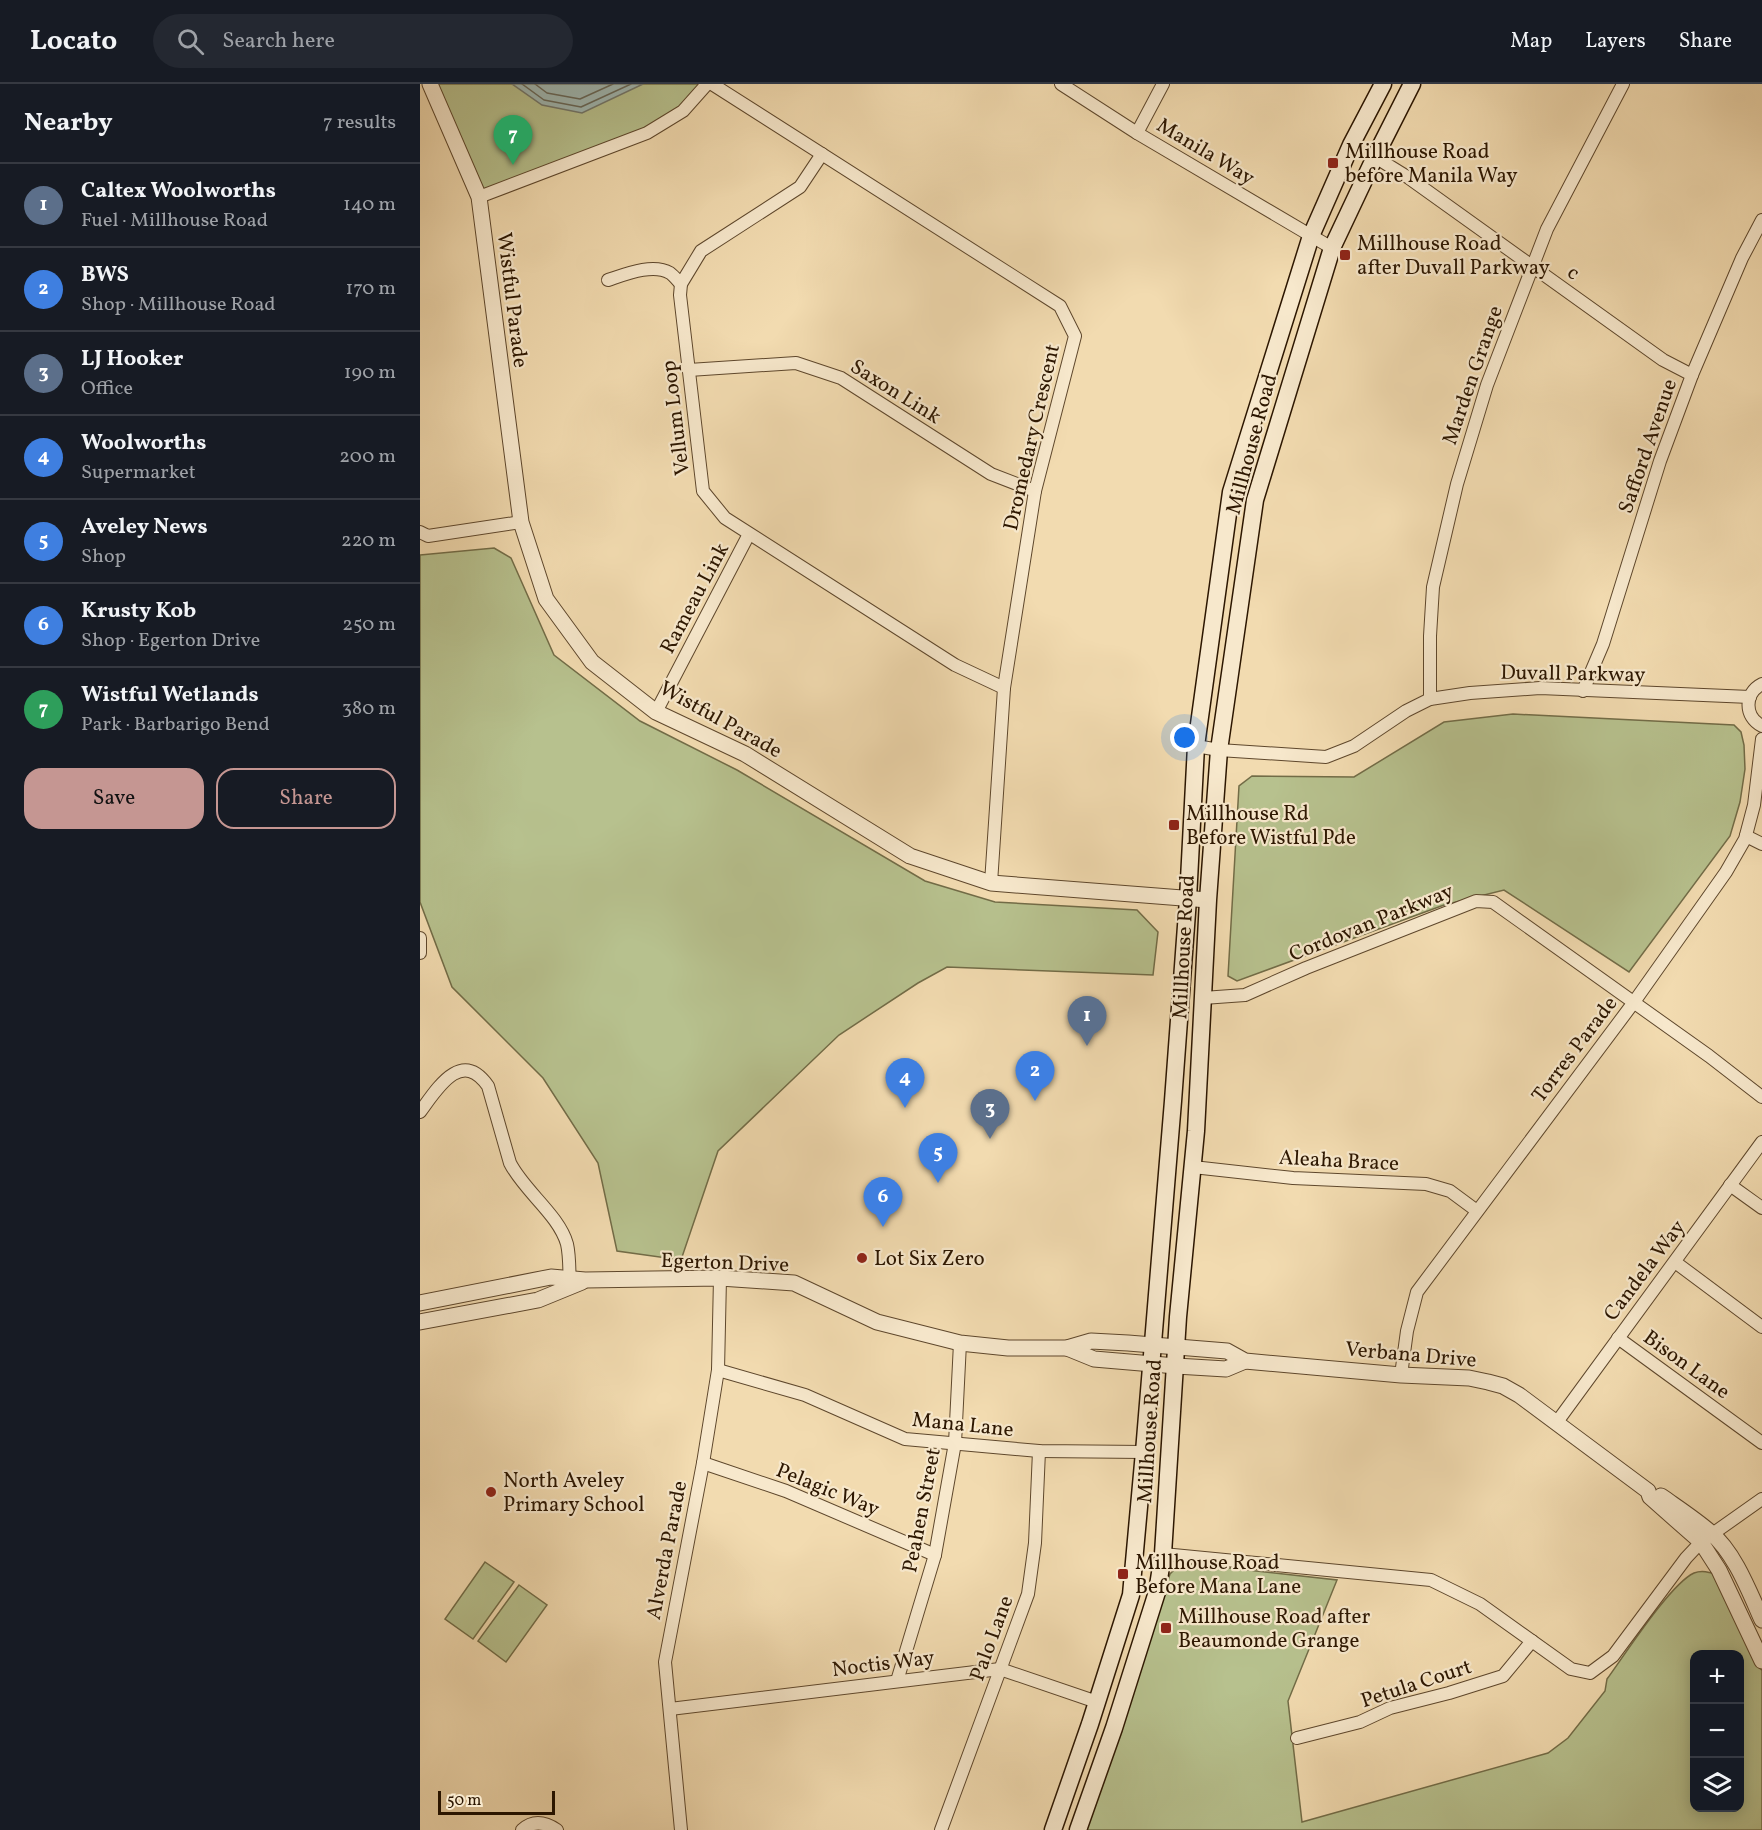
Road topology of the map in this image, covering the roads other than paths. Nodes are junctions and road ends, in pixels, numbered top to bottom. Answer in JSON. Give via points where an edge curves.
{"nodes":[{"id":1,"x":430,"y":84,"type":"edge"},
{"id":2,"x":707,"y":84,"type":"edge"},
{"id":3,"x":712,"y":84,"type":"edge"},
{"id":4,"x":1061,"y":84,"type":"edge"},
{"id":5,"x":1163,"y":84,"type":"edge"},
{"id":6,"x":1383,"y":84,"type":"edge"},
{"id":7,"x":1412,"y":84,"type":"edge"},
{"id":8,"x":1623,"y":84,"type":"edge"},
{"id":9,"x":1137,"y":133,"type":"junction"},
{"id":10,"x":822,"y":154,"type":"junction"},
{"id":11,"x":1375,"y":157,"type":"junction"},
{"id":12,"x":478,"y":197,"type":"junction"},
{"id":13,"x":1762,"y":220,"type":"edge"},
{"id":14,"x":1311,"y":236,"type":"junction"},
{"id":15,"x":1332,"y":248,"type":"junction"},
{"id":16,"x":1532,"y":266,"type":"junction"},
{"id":17,"x":608,"y":280,"type":"dead end"},
{"id":18,"x":681,"y":284,"type":"junction"},
{"id":19,"x":689,"y":370,"type":"junction"},
{"id":20,"x":1692,"y":375,"type":"junction"},
{"id":21,"x":1035,"y":491,"type":"junction"},
{"id":22,"x":1231,"y":492,"type":"junction"},
{"id":23,"x":1255,"y":500,"type":"junction"},
{"id":24,"x":521,"y":522,"type":"junction"},
{"id":25,"x":420,"y":532,"type":"edge"},
{"id":26,"x":749,"y":534,"type":"junction"},
{"id":27,"x":1762,"y":684,"type":"edge"},
{"id":28,"x":1004,"y":688,"type":"junction"},
{"id":29,"x":1583,"y":691,"type":"junction"},
{"id":30,"x":1750,"y":697,"type":"junction"},
{"id":31,"x":1430,"y":699,"type":"junction"},
{"id":32,"x":656,"y":711,"type":"junction"},
{"id":33,"x":1762,"y":726,"type":"edge"},
{"id":34,"x":1762,"y":739,"type":"edge"},
{"id":35,"x":1196,"y":746,"type":"junction"},
{"id":36,"x":1219,"y":750,"type":"junction"},
{"id":37,"x":1746,"y":836,"type":"junction"},
{"id":38,"x":1762,"y":844,"type":"edge"},
{"id":39,"x":991,"y":883,"type":"junction"},
{"id":40,"x":1188,"y":899,"type":"junction"},
{"id":41,"x":1208,"y":900,"type":"junction"},
{"id":42,"x":420,"y":938,"type":"edge"},
{"id":43,"x":420,"y":953,"type":"edge"},
{"id":44,"x":1203,"y":998,"type":"junction"},
{"id":45,"x":1634,"y":1002,"type":"junction"},
{"id":46,"x":1762,"y":1097,"type":"edge"},
{"id":47,"x":420,"y":1112,"type":"edge"},
{"id":48,"x":1762,"y":1142,"type":"edge"},
{"id":49,"x":1193,"y":1167,"type":"junction"},
{"id":50,"x":1730,"y":1185,"type":"junction"},
{"id":51,"x":1762,"y":1208,"type":"edge"},
{"id":52,"x":1477,"y":1211,"type":"junction"},
{"id":53,"x":1675,"y":1262,"type":"junction"},
{"id":54,"x":720,"y":1278,"type":"junction"},
{"id":55,"x":570,"y":1283,"type":"junction"},
{"id":56,"x":420,"y":1303,"type":"edge"},
{"id":57,"x":420,"y":1322,"type":"edge"},
{"id":58,"x":1762,"y":1327,"type":"edge"},
{"id":59,"x":1618,"y":1338,"type":"junction"},
{"id":60,"x":960,"y":1343,"type":"junction"},
{"id":61,"x":1153,"y":1346,"type":"junction"},
{"id":62,"x":1176,"y":1347,"type":"junction"},
{"id":63,"x":1067,"y":1348,"type":"junction"},
{"id":64,"x":1245,"y":1361,"type":"junction"},
{"id":65,"x":1151,"y":1364,"type":"junction"},
{"id":66,"x":1176,"y":1366,"type":"junction"},
{"id":67,"x":718,"y":1370,"type":"junction"},
{"id":68,"x":1401,"y":1375,"type":"junction"},
{"id":69,"x":1557,"y":1422,"type":"junction"},
{"id":70,"x":955,"y":1443,"type":"junction"},
{"id":71,"x":1762,"y":1443,"type":"edge"},
{"id":72,"x":1039,"y":1451,"type":"junction"},
{"id":73,"x":1144,"y":1452,"type":"junction"},
{"id":74,"x":703,"y":1463,"type":"junction"},
{"id":75,"x":1762,"y":1499,"type":"edge"},
{"id":76,"x":1706,"y":1538,"type":"junction"},
{"id":77,"x":1164,"y":1554,"type":"junction"},
{"id":78,"x":935,"y":1555,"type":"junction"},
{"id":79,"x":1762,"y":1620,"type":"edge"},
{"id":80,"x":1532,"y":1641,"type":"junction"},
{"id":81,"x":1762,"y":1660,"type":"edge"},
{"id":82,"x":1000,"y":1669,"type":"junction"},
{"id":83,"x":897,"y":1681,"type":"junction"},
{"id":84,"x":1097,"y":1702,"type":"junction"},
{"id":85,"x":670,"y":1709,"type":"junction"},
{"id":86,"x":1297,"y":1738,"type":"dead end"},
{"id":87,"x":522,"y":1830,"type":"edge"},
{"id":88,"x":557,"y":1830,"type":"edge"},
{"id":89,"x":681,"y":1830,"type":"edge"},
{"id":90,"x":941,"y":1830,"type":"edge"},
{"id":91,"x":1053,"y":1830,"type":"edge"},
{"id":92,"x":1078,"y":1830,"type":"edge"}],
"edges":[{"from":1,"to":12,"type":"street","name":"Wistful Parade"},
{"from":2,"to":12,"type":"street","via":[[683,111],[647,133]]},
{"from":3,"to":10,"type":"street","name":"Dromedary Crescent"},
{"from":4,"to":9,"type":"street","name":"Manila Way"},
{"from":5,"to":9,"type":"street"},
{"from":6,"to":14,"type":"main road","name":"Millhouse Road"},
{"from":7,"to":11,"type":"main road","name":"Millhouse Road"},
{"from":8,"to":16,"type":"street","name":"Marden Grange","via":[[1547,229]]},
{"from":9,"to":14,"type":"street","name":"Manila Way"},
{"from":10,"to":18,"type":"street","via":[[800,187],[701,251]]},
{"from":10,"to":21,"type":"street","name":"Dromedary Crescent","via":[[1060,306],[1075,336]]},
{"from":11,"to":15,"type":"main road","name":"Millhouse Road"},
{"from":11,"to":16,"type":"street","name":"c"},
{"from":12,"to":24,"type":"street","name":"Wistful Parade"},
{"from":13,"to":20,"type":"street","name":"Safford Avenue"},
{"from":14,"to":15,"type":"street","name":"Manila Way"},
{"from":14,"to":22,"type":"main road","name":"Millhouse Road"},
{"from":15,"to":23,"type":"main road","name":"Millhouse Road"},
{"from":16,"to":20,"type":"street","name":"c","via":[[1663,360]]},
{"from":16,"to":31,"type":"street","name":"Marden Grange","via":[[1487,385],[1454,495],[1433,587]]},
{"from":17,"to":18,"type":"street","via":[[638,270],[656,270],[670,273]]},
{"from":18,"to":19,"type":"street","name":"Vellum Loop"},
{"from":19,"to":21,"type":"street","name":"Saxon Link","via":[[796,363],[841,378],[991,474]]},
{"from":19,"to":26,"type":"street","name":"Vellum Loop","via":[[703,491],[725,518]]},
{"from":20,"to":29,"type":"street","name":"Safford Avenue","via":[[1660,461],[1603,644]]},
{"from":21,"to":28,"type":"street","name":"Dromedary Crescent"},
{"from":22,"to":23,"type":"main road"},
{"from":22,"to":35,"type":"main road","name":"Millhouse Road"},
{"from":23,"to":36,"type":"main road","name":"Millhouse Road"},
{"from":24,"to":25,"type":"street","via":[[428,536]]},
{"from":24,"to":32,"type":"street","name":"Wistful Parade","via":[[546,599],[592,662]]},
{"from":26,"to":28,"type":"street","name":"Vellum Loop","via":[[954,665]]},
{"from":26,"to":32,"type":"street","name":"Rameau Link"},
{"from":27,"to":30,"type":"street"},
{"from":28,"to":39,"type":"street","name":"Dromedary Crescent"},
{"from":29,"to":30,"type":"street","name":"Duvall Parkway"},
{"from":29,"to":31,"type":"street","name":"Duvall Parkway","via":[[1540,688]]},
{"from":30,"to":33,"type":"street","via":[[1752,718]]},
{"from":31,"to":36,"type":"street","name":"Duvall Parkway","via":[[1354,746],[1326,757]]},
{"from":32,"to":39,"type":"street","name":"Wistful Parade","via":[[745,754],[910,856]]},
{"from":34,"to":37,"type":"street","name":"Torres Parade"},
{"from":35,"to":36,"type":"street","name":"Duvall Parkway"},
{"from":35,"to":40,"type":"main road","name":"Millhouse Road"},
{"from":36,"to":41,"type":"main road","name":"Millhouse Road"},
{"from":37,"to":38,"type":"street"},
{"from":37,"to":45,"type":"street","name":"Torres Parade","via":[[1726,872]]},
{"from":39,"to":40,"type":"street","name":"Wistful Parade"},
{"from":40,"to":41,"type":"street","name":"Wistful Parade"},
{"from":40,"to":61,"type":"main road","name":"Millhouse Road"},
{"from":41,"to":44,"type":"main road","name":"Millhouse Road"},
{"from":42,"to":43,"type":"street"},
{"from":44,"to":45,"type":"street","name":"Cordovan Parkway","via":[[1245,995],[1476,901],[1493,902]]},
{"from":44,"to":49,"type":"main road","name":"Millhouse Road"},
{"from":45,"to":46,"type":"street","name":"Cordovan Parkway"},
{"from":45,"to":52,"type":"street","name":"Torres Parade"},
{"from":47,"to":55,"type":"street","via":[[453,1072],[466,1070],[480,1075],[488,1086],[515,1173],[562,1232],[567,1244]]},
{"from":48,"to":50,"type":"street","name":"Candela Way"},
{"from":49,"to":52,"type":"street","name":"Aleaha Brace","via":[[1293,1178],[1426,1185],[1450,1191]]},
{"from":49,"to":62,"type":"main road","name":"Millhouse Road"},
{"from":50,"to":51,"type":"street"},
{"from":50,"to":53,"type":"street","name":"Candela Way"},
{"from":52,"to":68,"type":"street","name":"Torres Parade","via":[[1417,1292]]},
{"from":53,"to":58,"type":"street"},
{"from":53,"to":59,"type":"street","name":"Candela Way"},
{"from":54,"to":55,"type":"street","name":"Egerton Drive"},
{"from":54,"to":60,"type":"street","name":"Egerton Drive","via":[[794,1283],[877,1322]]},
{"from":54,"to":67,"type":"street","name":"Alverda Parade"},
{"from":55,"to":56,"type":"street","name":"Egerton Drive","via":[[551,1277]]},
{"from":55,"to":57,"type":"street","name":"Egerton Drive","via":[[538,1300]]},
{"from":59,"to":69,"type":"street","name":"Candela Way"},
{"from":59,"to":71,"type":"street","name":"Bison Lane"},
{"from":60,"to":63,"type":"street","name":"Egerton Drive"},
{"from":60,"to":70,"type":"street","name":"Peahen Street"},
{"from":61,"to":62,"type":"street","name":"Verbana Drive"},
{"from":61,"to":63,"type":"street","name":"Egerton Drive","via":[[1091,1341]]},
{"from":61,"to":65,"type":"main road","name":"Millhouse Road"},
{"from":62,"to":64,"type":"street","name":"Verbana Drive","via":[[1227,1351]]},
{"from":62,"to":66,"type":"main road","name":"Millhouse Road"},
{"from":63,"to":65,"type":"street","name":"Egerton Drive","via":[[1094,1359]]},
{"from":64,"to":66,"type":"street","name":"Verbana Drive","via":[[1226,1369]]},
{"from":64,"to":68,"type":"street","name":"Verbana Drive"},
{"from":65,"to":66,"type":"street","name":"Verbana Drive"},
{"from":65,"to":73,"type":"main road","name":"Millhouse Road"},
{"from":66,"to":77,"type":"main road","name":"Millhouse Road"},
{"from":67,"to":70,"type":"street","name":"Mana Lane","via":[[805,1395],[905,1439]]},
{"from":67,"to":74,"type":"street","name":"Alverda Parade"},
{"from":68,"to":69,"type":"street","name":"Verbana Drive","via":[[1469,1378],[1503,1386]]},
{"from":69,"to":76,"type":"street","name":"Verbana Drive"},
{"from":70,"to":72,"type":"street","name":"Mana Lane"},
{"from":70,"to":78,"type":"street","name":"Peahen Street"},
{"from":72,"to":73,"type":"street","name":"Mana Lane"},
{"from":72,"to":82,"type":"street","name":"Palo Lane","via":[[1035,1543],[1028,1594]]},
{"from":73,"to":84,"type":"main road","name":"Millhouse Road","via":[[1131,1595]]},
{"from":74,"to":78,"type":"street","name":"Pelagic Way","via":[[786,1491]]},
{"from":74,"to":85,"type":"street","name":"Alverda Parade","via":[[664,1662]]},
{"from":75,"to":76,"type":"street"},
{"from":76,"to":79,"type":"street","name":"Verbana Drive","via":[[1731,1558]]},
{"from":76,"to":80,"type":"street","via":[[1686,1558],[1613,1656],[1590,1673],[1571,1669]]},
{"from":76,"to":81,"type":"street","name":"Verbana Drive"},
{"from":77,"to":80,"type":"street","via":[[1431,1580],[1480,1604]]},
{"from":77,"to":92,"type":"main road","name":"Millhouse Road","via":[[1157,1592]]},
{"from":78,"to":83,"type":"street","name":"Peahen Street"},
{"from":80,"to":86,"type":"street","name":"Petula Court","via":[[1503,1676]]},
{"from":82,"to":83,"type":"street","name":"Noctis Way"},
{"from":82,"to":84,"type":"street","name":"Noctis Way"},
{"from":82,"to":90,"type":"street","name":"Palo Lane"},
{"from":83,"to":85,"type":"street","name":"Noctis Way"},
{"from":84,"to":91,"type":"main road","name":"Millhouse Road"},
{"from":85,"to":89,"type":"street","name":"Alverda Parade"},
{"from":87,"to":88,"type":"street","via":[[528,1825],[546,1823]]}]}
